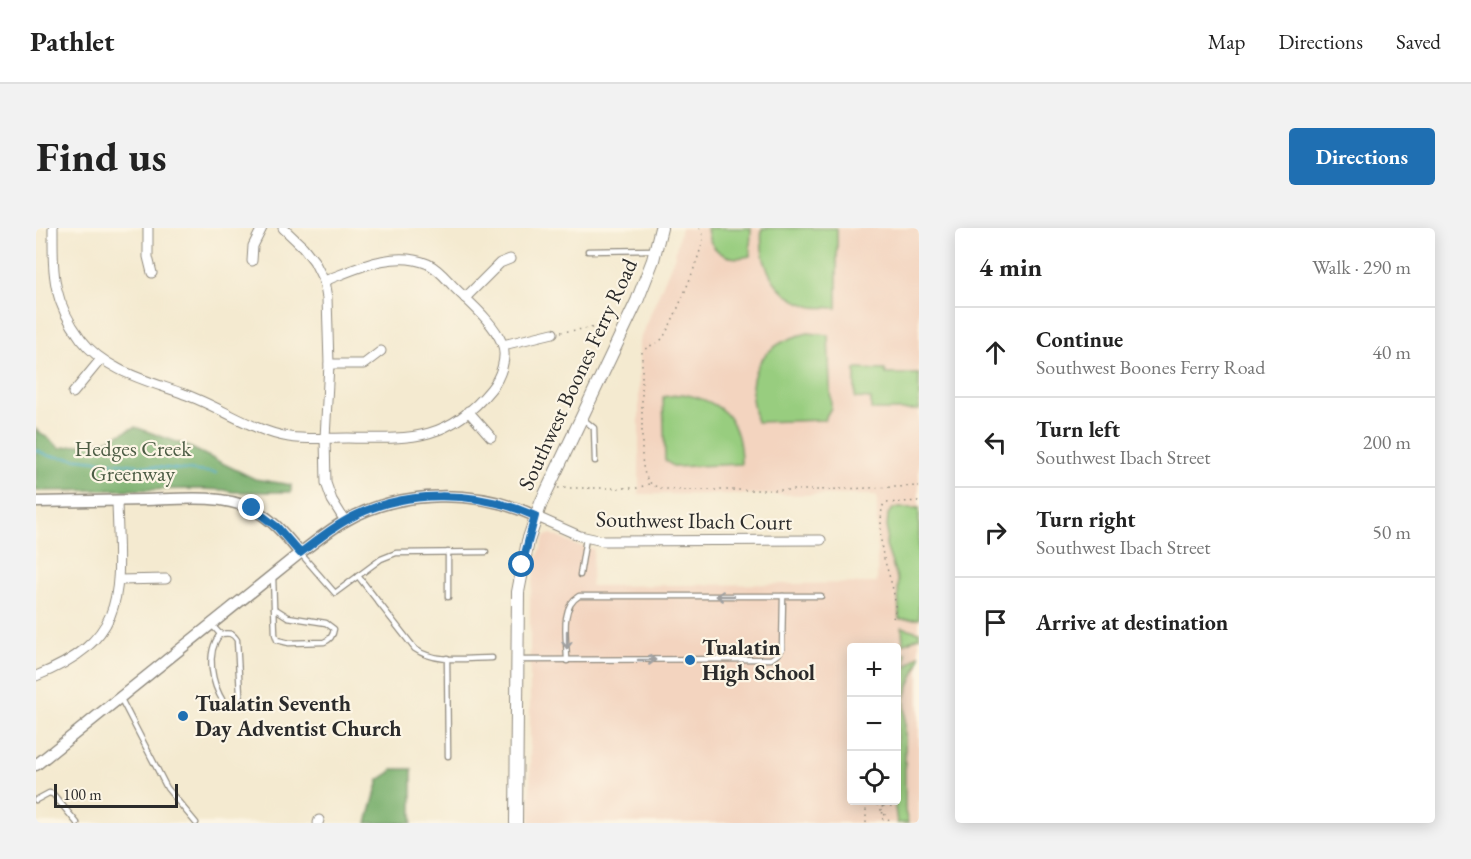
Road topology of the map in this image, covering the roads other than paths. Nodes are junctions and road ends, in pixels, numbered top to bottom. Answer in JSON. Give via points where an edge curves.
{"nodes":[{"id":1,"x":53,"y":228,"type":"edge"},
{"id":2,"x":148,"y":228,"type":"edge"},
{"id":3,"x":261,"y":228,"type":"edge"},
{"id":4,"x":283,"y":228,"type":"edge"},
{"id":5,"x":661,"y":228,"type":"edge"},
{"id":6,"x":656,"y":250,"type":"junction"},
{"id":7,"x":588,"y":251,"type":"dead end"},
{"id":8,"x":510,"y":260,"type":"dead end"},
{"id":9,"x":252,"y":261,"type":"dead end"},
{"id":10,"x":152,"y":273,"type":"dead end"},
{"id":11,"x":324,"y":281,"type":"junction"},
{"id":12,"x":465,"y":298,"type":"junction"},
{"id":13,"x":553,"y":333,"type":"road end"},
{"id":14,"x":503,"y":345,"type":"junction"},
{"id":15,"x":381,"y":351,"type":"dead end"},
{"id":16,"x":101,"y":359,"type":"junction"},
{"id":17,"x":330,"y":364,"type":"junction"},
{"id":18,"x":73,"y":393,"type":"dead end"},
{"id":19,"x":468,"y":411,"type":"junction"},
{"id":20,"x":581,"y":418,"type":"junction"},
{"id":21,"x":490,"y":437,"type":"dead end"},
{"id":22,"x":325,"y":438,"type":"junction"},
{"id":23,"x":595,"y":461,"type":"dead end"},
{"id":24,"x":117,"y":501,"type":"junction"},
{"id":25,"x":36,"y":502,"type":"edge"},
{"id":26,"x":535,"y":516,"type":"junction"},
{"id":27,"x":345,"y":521,"type":"junction"},
{"id":28,"x":586,"y":538,"type":"junction"},
{"id":29,"x":821,"y":540,"type":"dead end"},
{"id":30,"x":448,"y":552,"type":"junction"},
{"id":31,"x":486,"y":552,"type":"dead end"},
{"id":32,"x":300,"y":553,"type":"junction"},
{"id":33,"x":273,"y":575,"type":"junction"},
{"id":34,"x":580,"y":575,"type":"dead end"},
{"id":35,"x":358,"y":576,"type":"junction"},
{"id":36,"x":166,"y":579,"type":"dead end"},
{"id":37,"x":119,"y":580,"type":"junction"},
{"id":38,"x":783,"y":596,"type":"junction"},
{"id":39,"x":821,"y":596,"type":"dead end"},
{"id":40,"x":448,"y":597,"type":"dead end"},
{"id":41,"x":274,"y":608,"type":"junction"},
{"id":42,"x":211,"y":624,"type":"junction"},
{"id":43,"x":220,"y":634,"type":"junction"},
{"id":44,"x":447,"y":658,"type":"junction"},
{"id":45,"x":492,"y":658,"type":"dead end"},
{"id":46,"x":516,"y":660,"type":"junction"},
{"id":47,"x":567,"y":660,"type":"junction"},
{"id":48,"x":36,"y":676,"type":"edge"},
{"id":49,"x":120,"y":697,"type":"junction"},
{"id":50,"x":448,"y":756,"type":"dead end"},
{"id":51,"x":36,"y":765,"type":"edge"},
{"id":52,"x":36,"y":800,"type":"edge"},
{"id":53,"x":77,"y":823,"type":"edge"},
{"id":54,"x":196,"y":823,"type":"edge"},
{"id":55,"x":516,"y":823,"type":"edge"}],
"edges":[{"from":1,"to":16,"type":"street","via":[[53,276],[62,308],[82,341]]},
{"from":2,"to":10,"type":"street"},
{"from":3,"to":9,"type":"street"},
{"from":4,"to":11,"type":"street","via":[[314,261]]},
{"from":5,"to":6,"type":"main road","name":"Southwest Boones Ferry Road"},
{"from":6,"to":7,"type":"lane"},
{"from":6,"to":20,"type":"main road","name":"Southwest Boones Ferry Road"},
{"from":8,"to":12,"type":"street","via":[[500,263]]},
{"from":11,"to":12,"type":"street","via":[[392,258],[410,258],[442,274]]},
{"from":11,"to":17,"type":"street"},
{"from":12,"to":14,"type":"street","via":[[495,329]]},
{"from":13,"to":14,"type":"street"},
{"from":14,"to":19,"type":"street","via":[[499,379]]},
{"from":15,"to":17,"type":"street","via":[[364,364]]},
{"from":16,"to":18,"type":"street"},
{"from":16,"to":22,"type":"street","via":[[266,430],[288,437]]},
{"from":17,"to":22,"type":"street"},
{"from":19,"to":21,"type":"street"},
{"from":19,"to":22,"type":"street","via":[[436,432],[415,438]]},
{"from":20,"to":23,"type":"lane","via":[[594,428]]},
{"from":20,"to":26,"type":"main road","name":"Southwest Boones Ferry Road"},
{"from":22,"to":27,"type":"street","via":[[328,490]]},
{"from":24,"to":25,"type":"street"},
{"from":24,"to":32,"type":"street","via":[[212,500],[239,504],[263,515]]},
{"from":24,"to":37,"type":"street"},
{"from":26,"to":27,"type":"street","via":[[489,500],[430,497],[385,504]]},
{"from":26,"to":28,"type":"street","name":"Southwest Ibach Court"},
{"from":26,"to":46,"type":"main road","name":"Southwest Boones Ferry Road","via":[[518,592]]},
{"from":27,"to":32,"type":"street"},
{"from":28,"to":29,"type":"street","name":"Southwest Ibach Court"},
{"from":28,"to":34,"type":"lane"},
{"from":30,"to":31,"type":"lane"},
{"from":30,"to":35,"type":"lane","via":[[396,553]]},
{"from":30,"to":40,"type":"lane"},
{"from":32,"to":33,"type":"street"},
{"from":32,"to":35,"type":"lane","via":[[335,593]]},
{"from":33,"to":41,"type":"lane"},
{"from":33,"to":42,"type":"street"},
{"from":35,"to":44,"type":"lane","via":[[414,649],[427,656]]},
{"from":36,"to":37,"type":"street"},
{"from":37,"to":48,"type":"street","via":[[113,612],[102,633],[58,667]]},
{"from":38,"to":39,"type":"lane"},
{"from":47,"to":38,"type":"lane","one_way":true,"via":[[771,659],[782,649]]},
{"from":38,"to":47,"type":"lane","one_way":true,"via":[[579,596],[567,611]]},
{"from":41,"to":41,"type":"lane","via":[[275,634],[283,643],[324,642],[333,635],[334,629],[326,623],[288,617]]},
{"from":42,"to":43,"type":"lane"},
{"from":42,"to":49,"type":"street"},
{"from":43,"to":43,"type":"lane","via":[[213,651],[212,678],[224,703],[232,704],[238,702],[240,694],[237,640],[229,632]]},
{"from":44,"to":45,"type":"lane"},
{"from":44,"to":50,"type":"lane"},
{"from":46,"to":47,"type":"lane"},
{"from":46,"to":55,"type":"main road","name":"Southwest Boones Ferry Road"},
{"from":49,"to":51,"type":"street"},
{"from":49,"to":54,"type":"lane","via":[[167,788]]},
{"from":52,"to":53,"type":"lane","via":[[49,793],[53,795]]}]}
